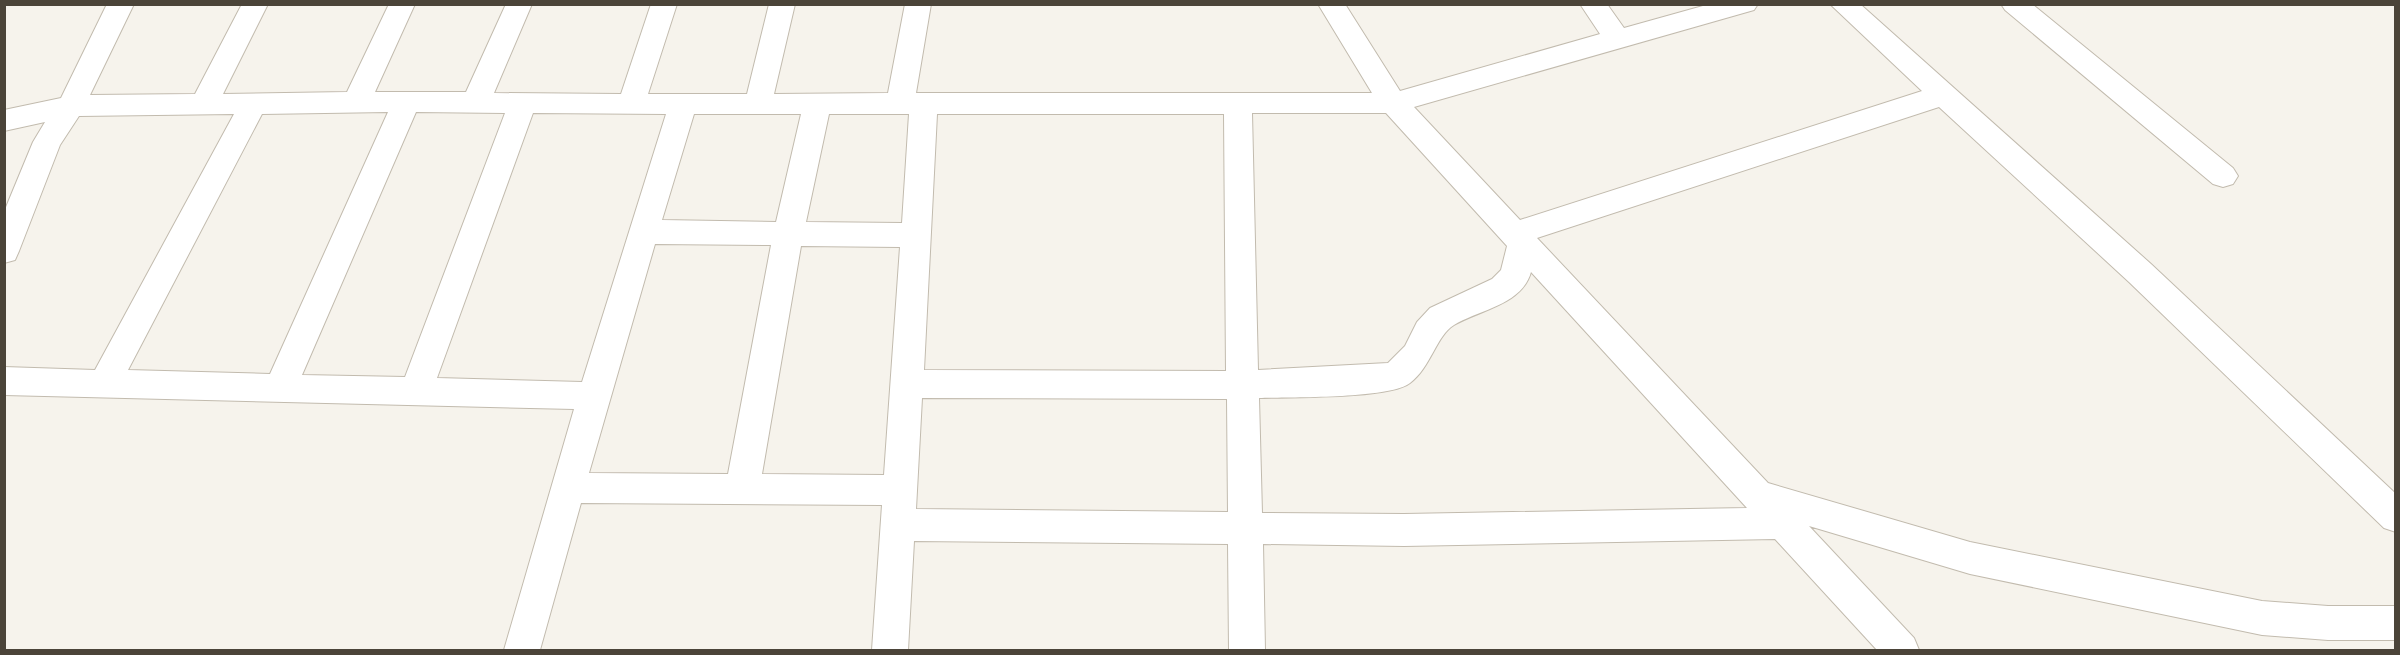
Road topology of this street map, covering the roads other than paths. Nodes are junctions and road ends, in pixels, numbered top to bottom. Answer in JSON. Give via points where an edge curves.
{"nodes":[{"id":1,"x":255,"y":4,"type":"edge"},
{"id":2,"x":402,"y":4,"type":"edge"},
{"id":3,"x":519,"y":4,"type":"edge"},
{"id":4,"x":664,"y":4,"type":"edge"},
{"id":5,"x":782,"y":4,"type":"edge"},
{"id":6,"x":918,"y":4,"type":"edge"},
{"id":7,"x":1331,"y":4,"type":"edge"},
{"id":8,"x":1593,"y":4,"type":"edge"},
{"id":9,"x":1745,"y":4,"type":"edge"},
{"id":10,"x":1843,"y":4,"type":"edge"},
{"id":11,"x":2014,"y":4,"type":"edge"},
{"id":12,"x":116,"y":8,"type":"edge"},
{"id":13,"x":1618,"y":39,"type":"junction"},
{"id":14,"x":1943,"y":96,"type":"junction"},
{"id":15,"x":407,"y":102,"type":"junction"},
{"id":16,"x":477,"y":102,"type":"junction"},
{"id":17,"x":523,"y":103,"type":"junction"},
{"id":18,"x":1393,"y":103,"type":"junction"},
{"id":19,"x":356,"y":104,"type":"junction"},
{"id":20,"x":631,"y":104,"type":"junction"},
{"id":21,"x":683,"y":104,"type":"junction"},
{"id":22,"x":758,"y":104,"type":"junction"},
{"id":23,"x":817,"y":104,"type":"junction"},
{"id":24,"x":912,"y":104,"type":"junction"},
{"id":25,"x":1238,"y":104,"type":"junction"},
{"id":26,"x":203,"y":105,"type":"junction"},
{"id":27,"x":253,"y":105,"type":"junction"},
{"id":28,"x":71,"y":106,"type":"junction"},
{"id":29,"x":4,"y":121,"type":"edge"},
{"id":30,"x":2223,"y":176,"type":"dead end"},
{"id":31,"x":644,"y":232,"type":"junction"},
{"id":32,"x":789,"y":234,"type":"junction"},
{"id":33,"x":916,"y":235,"type":"junction"},
{"id":34,"x":1519,"y":238,"type":"junction"},
{"id":35,"x":4,"y":251,"type":"edge"},
{"id":36,"x":4,"y":381,"type":"edge"},
{"id":37,"x":104,"y":384,"type":"junction"},
{"id":38,"x":907,"y":384,"type":"junction"},
{"id":39,"x":1243,"y":385,"type":"junction"},
{"id":40,"x":280,"y":388,"type":"junction"},
{"id":41,"x":416,"y":392,"type":"junction"},
{"id":42,"x":594,"y":396,"type":"junction"},
{"id":43,"x":568,"y":488,"type":"junction"},
{"id":44,"x":742,"y":489,"type":"junction"},
{"id":45,"x":901,"y":490,"type":"junction"},
{"id":46,"x":1756,"y":495,"type":"junction"},
{"id":47,"x":2396,"y":517,"type":"edge"},
{"id":48,"x":1784,"y":523,"type":"junction"},
{"id":49,"x":899,"y":525,"type":"junction"},
{"id":50,"x":1245,"y":530,"type":"junction"},
{"id":51,"x":2396,"y":622,"type":"edge"},
{"id":52,"x":522,"y":651,"type":"edge"},
{"id":53,"x":890,"y":651,"type":"edge"},
{"id":54,"x":1247,"y":651,"type":"edge"},
{"id":55,"x":1901,"y":651,"type":"edge"}],
"edges":[{"from":1,"to":26,"type":"street"},
{"from":2,"to":19,"type":"street"},
{"from":3,"to":16,"type":"street"},
{"from":4,"to":20,"type":"street"},
{"from":5,"to":22,"type":"street"},
{"from":6,"to":24,"type":"street"},
{"from":7,"to":18,"type":"street"},
{"from":8,"to":13,"type":"street"},
{"from":9,"to":13,"type":"street"},
{"from":10,"to":14,"type":"street"},
{"from":11,"to":30,"type":"street"},
{"from":12,"to":28,"type":"street"},
{"from":13,"to":18,"type":"street"},
{"from":14,"to":34,"type":"street"},
{"from":14,"to":47,"type":"street","via":[[2140,273]]},
{"from":15,"to":16,"type":"street"},
{"from":15,"to":19,"type":"street"},
{"from":15,"to":40,"type":"street"},
{"from":16,"to":17,"type":"street"},
{"from":17,"to":20,"type":"street"},
{"from":17,"to":41,"type":"street"},
{"from":18,"to":25,"type":"street"},
{"from":18,"to":34,"type":"street"},
{"from":19,"to":27,"type":"street"},
{"from":20,"to":21,"type":"street"},
{"from":21,"to":22,"type":"street"},
{"from":21,"to":31,"type":"street"},
{"from":22,"to":23,"type":"street"},
{"from":23,"to":24,"type":"street"},
{"from":23,"to":32,"type":"street"},
{"from":24,"to":25,"type":"street"},
{"from":24,"to":33,"type":"street"},
{"from":25,"to":39,"type":"street"},
{"from":26,"to":27,"type":"street"},
{"from":26,"to":28,"type":"street"},
{"from":27,"to":37,"type":"street"},
{"from":28,"to":29,"type":"street"},
{"from":28,"to":35,"type":"street","via":[[47,142]]},
{"from":31,"to":32,"type":"street"},
{"from":31,"to":42,"type":"street"},
{"from":32,"to":33,"type":"street"},
{"from":32,"to":44,"type":"street"},
{"from":33,"to":38,"type":"street"},
{"from":34,"to":39,"type":"street","via":[[1515,276],[1503,288],[1441,317],[1428,331],[1418,355],[1396,375],[1373,380]]},
{"from":34,"to":46,"type":"street"},
{"from":36,"to":37,"type":"street"},
{"from":37,"to":40,"type":"street"},
{"from":38,"to":39,"type":"street"},
{"from":38,"to":45,"type":"street"},
{"from":39,"to":50,"type":"street"},
{"from":40,"to":41,"type":"street"},
{"from":41,"to":42,"type":"street"},
{"from":42,"to":43,"type":"street"},
{"from":43,"to":44,"type":"street"},
{"from":43,"to":52,"type":"street"},
{"from":44,"to":45,"type":"street"},
{"from":45,"to":49,"type":"street"},
{"from":46,"to":48,"type":"street"},
{"from":46,"to":51,"type":"street","via":[[1970,558],[2262,618],[2328,624]]},
{"from":48,"to":50,"type":"street"},
{"from":48,"to":55,"type":"street"},
{"from":49,"to":50,"type":"street"},
{"from":49,"to":53,"type":"street"},
{"from":50,"to":54,"type":"street"}]}
